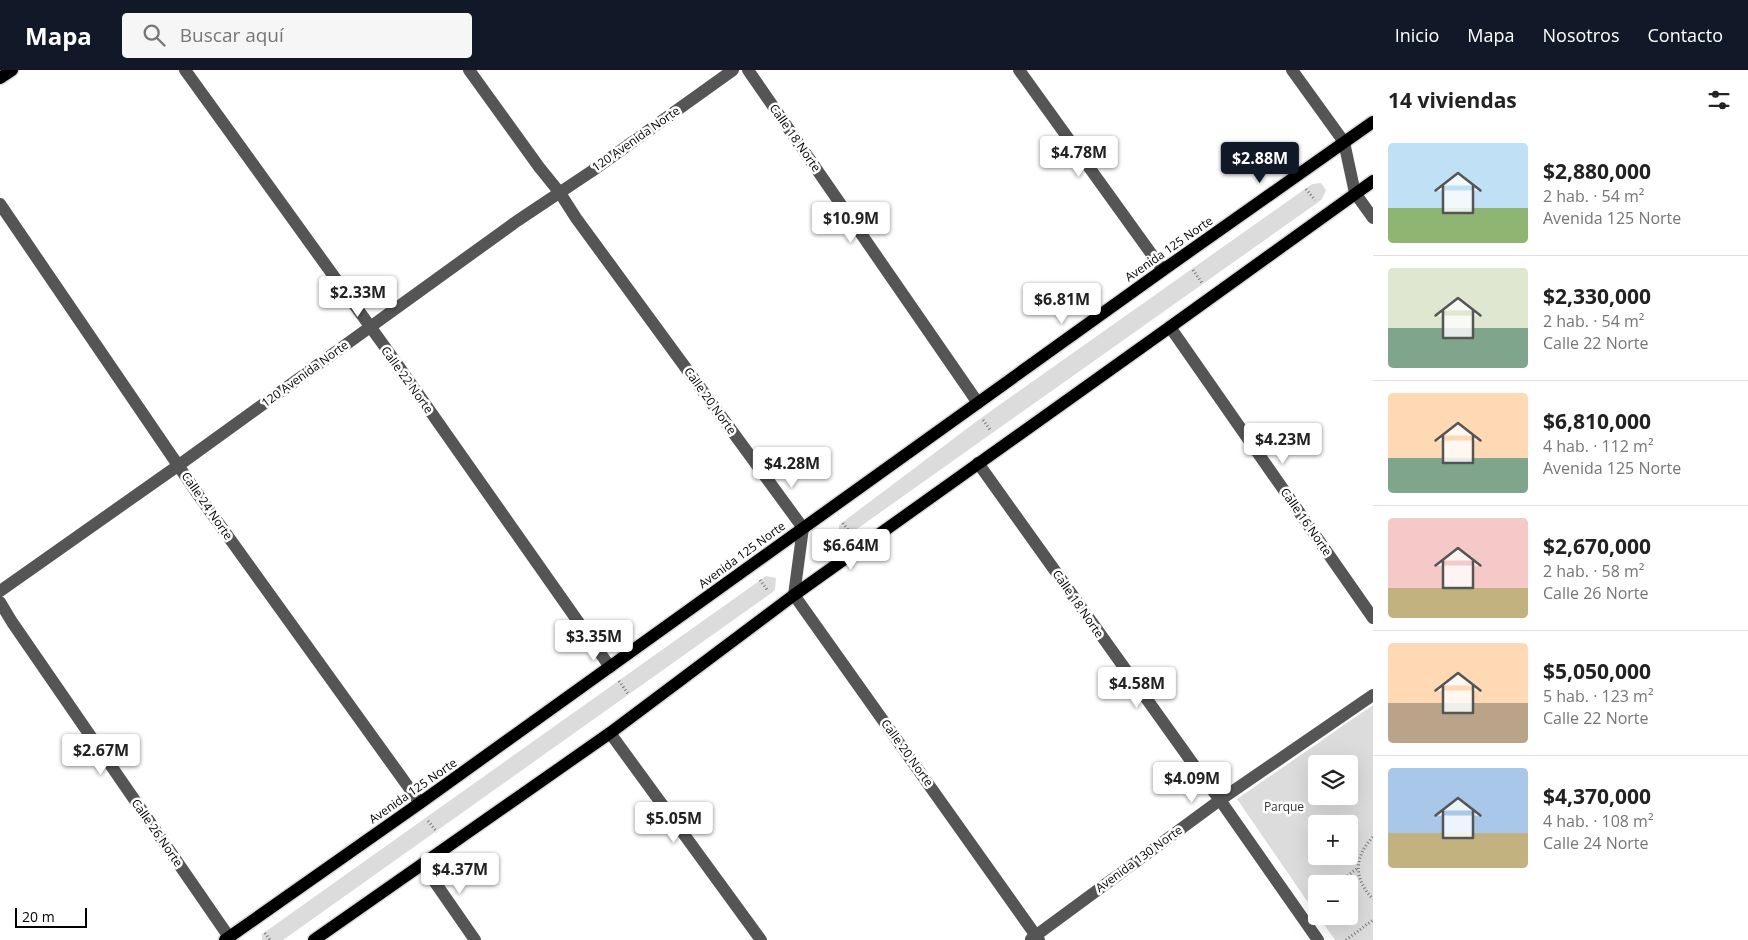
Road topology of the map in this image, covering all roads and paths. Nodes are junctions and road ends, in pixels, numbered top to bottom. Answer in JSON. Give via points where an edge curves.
{"nodes":[{"id":1,"x":12,"y":70,"type":"edge"},
{"id":2,"x":185,"y":70,"type":"edge"},
{"id":3,"x":469,"y":70,"type":"edge"},
{"id":4,"x":733,"y":70,"type":"edge"},
{"id":5,"x":748,"y":70,"type":"edge"},
{"id":6,"x":1019,"y":70,"type":"edge"},
{"id":7,"x":1292,"y":70,"type":"edge"},
{"id":8,"x":0,"y":78,"type":"edge"},
{"id":9,"x":1373,"y":122,"type":"edge"},
{"id":10,"x":1344,"y":142,"type":"junction"},
{"id":11,"x":1373,"y":181,"type":"edge"},
{"id":12,"x":1306,"y":189,"type":"dead end"},
{"id":13,"x":560,"y":193,"type":"junction"},
{"id":14,"x":1355,"y":193,"type":"junction"},
{"id":15,"x":1317,"y":203,"type":"dead end"},
{"id":16,"x":0,"y":204,"type":"edge"},
{"id":17,"x":1373,"y":218,"type":"edge"},
{"id":18,"x":1163,"y":270,"type":"junction"},
{"id":19,"x":1192,"y":270,"type":"dead end"},
{"id":20,"x":1202,"y":284,"type":"dead end"},
{"id":21,"x":369,"y":327,"type":"junction"},
{"id":22,"x":1170,"y":328,"type":"junction"},
{"id":23,"x":978,"y":403,"type":"junction"},
{"id":24,"x":981,"y":418,"type":"dead end"},
{"id":25,"x":992,"y":432,"type":"dead end"},
{"id":26,"x":978,"y":463,"type":"junction"},
{"id":27,"x":179,"y":465,"type":"junction"},
{"id":28,"x":842,"y":522,"type":"dead end"},
{"id":29,"x":803,"y":528,"type":"junction"},
{"id":30,"x":850,"y":533,"type":"dead end"},
{"id":31,"x":760,"y":580,"type":"dead end"},
{"id":32,"x":0,"y":591,"type":"edge"},
{"id":33,"x":770,"y":594,"type":"dead end"},
{"id":34,"x":794,"y":595,"type":"junction"},
{"id":35,"x":0,"y":602,"type":"edge"},
{"id":36,"x":1373,"y":618,"type":"edge"},
{"id":37,"x":610,"y":667,"type":"junction"},
{"id":38,"x":619,"y":680,"type":"dead end"},
{"id":39,"x":629,"y":695,"type":"dead end"},
{"id":40,"x":1373,"y":695,"type":"edge"},
{"id":41,"x":610,"y":732,"type":"junction"},
{"id":42,"x":1220,"y":800,"type":"junction"},
{"id":43,"x":420,"y":803,"type":"junction"},
{"id":44,"x":426,"y":818,"type":"dead end"},
{"id":45,"x":436,"y":832,"type":"dead end"},
{"id":46,"x":1373,"y":837,"type":"edge"},
{"id":47,"x":423,"y":865,"type":"junction"},
{"id":48,"x":1358,"y":868,"type":"junction"},
{"id":49,"x":1348,"y":875,"type":"edge"},
{"id":50,"x":1373,"y":900,"type":"edge"},
{"id":51,"x":1373,"y":920,"type":"edge"},
{"id":52,"x":265,"y":932,"type":"dead end"},
{"id":53,"x":228,"y":939,"type":"edge"},
{"id":54,"x":1035,"y":939,"type":"edge"},
{"id":55,"x":270,"y":940,"type":"edge"},
{"id":56,"x":314,"y":940,"type":"edge"},
{"id":57,"x":475,"y":940,"type":"edge"},
{"id":58,"x":761,"y":940,"type":"edge"},
{"id":59,"x":1318,"y":940,"type":"edge"},
{"id":60,"x":1346,"y":940,"type":"edge"}],
"edges":[{"from":1,"to":8,"type":"main road"},
{"from":2,"to":21,"type":"street","name":"Calle 22 Norte"},
{"from":3,"to":13,"type":"street","name":"Calle 20 Norte"},
{"from":4,"to":13,"type":"street","name":"120 Avenida Norte"},
{"from":5,"to":23,"type":"street","name":"Calle 18 Norte"},
{"from":6,"to":18,"type":"street"},
{"from":7,"to":10,"type":"street"},
{"from":9,"to":10,"type":"main road","name":"Avenida 125 Norte"},
{"from":10,"to":14,"type":"street"},
{"from":10,"to":18,"type":"main road","name":"Avenida 125 Norte"},
{"from":11,"to":14,"type":"main road"},
{"from":12,"to":15,"type":"path"},
{"from":13,"to":21,"type":"street","name":"120 Avenida Norte"},
{"from":13,"to":29,"type":"street","name":"Calle 20 Norte"},
{"from":14,"to":17,"type":"street"},
{"from":14,"to":22,"type":"main road"},
{"from":16,"to":27,"type":"street","name":"Calle 24 Norte"},
{"from":18,"to":23,"type":"main road","name":"Avenida 125 Norte"},
{"from":19,"to":20,"type":"path"},
{"from":21,"to":27,"type":"street","name":"120 Avenida Norte"},
{"from":21,"to":37,"type":"street","name":"Calle 22 Norte"},
{"from":22,"to":26,"type":"main road"},
{"from":22,"to":36,"type":"street","name":"Calle 16 Norte"},
{"from":23,"to":29,"type":"main road","name":"Avenida 125 Norte"},
{"from":24,"to":25,"type":"path"},
{"from":26,"to":34,"type":"main road"},
{"from":26,"to":42,"type":"street","name":"Calle 18 Norte"},
{"from":27,"to":32,"type":"street","name":"120 Avenida Norte"},
{"from":27,"to":43,"type":"street","name":"Calle 24 Norte"},
{"from":28,"to":30,"type":"path"},
{"from":29,"to":34,"type":"street"},
{"from":29,"to":37,"type":"main road","name":"Avenida 125 Norte"},
{"from":31,"to":33,"type":"path"},
{"from":34,"to":41,"type":"main road"},
{"from":34,"to":54,"type":"street","name":"Calle 20 Norte"},
{"from":35,"to":53,"type":"street","name":"Calle 26 Norte"},
{"from":37,"to":43,"type":"main road","name":"Avenida 125 Norte"},
{"from":38,"to":39,"type":"path"},
{"from":40,"to":42,"type":"street","name":"Avenida 130 Norte"},
{"from":41,"to":47,"type":"main road"},
{"from":41,"to":58,"type":"street"},
{"from":42,"to":54,"type":"street","name":"Avenida 130 Norte"},
{"from":42,"to":59,"type":"street","name":"Calle 18 Norte"},
{"from":43,"to":53,"type":"main road","name":"Avenida 125 Norte"},
{"from":44,"to":45,"type":"path"},
{"from":46,"to":48,"type":"path","via":[[1362,852]]},
{"from":47,"to":56,"type":"main road"},
{"from":47,"to":57,"type":"street"},
{"from":48,"to":49,"type":"path"},
{"from":48,"to":50,"type":"path","via":[[1361,883]]},
{"from":51,"to":60,"type":"path"},
{"from":52,"to":55,"type":"path"}]}
